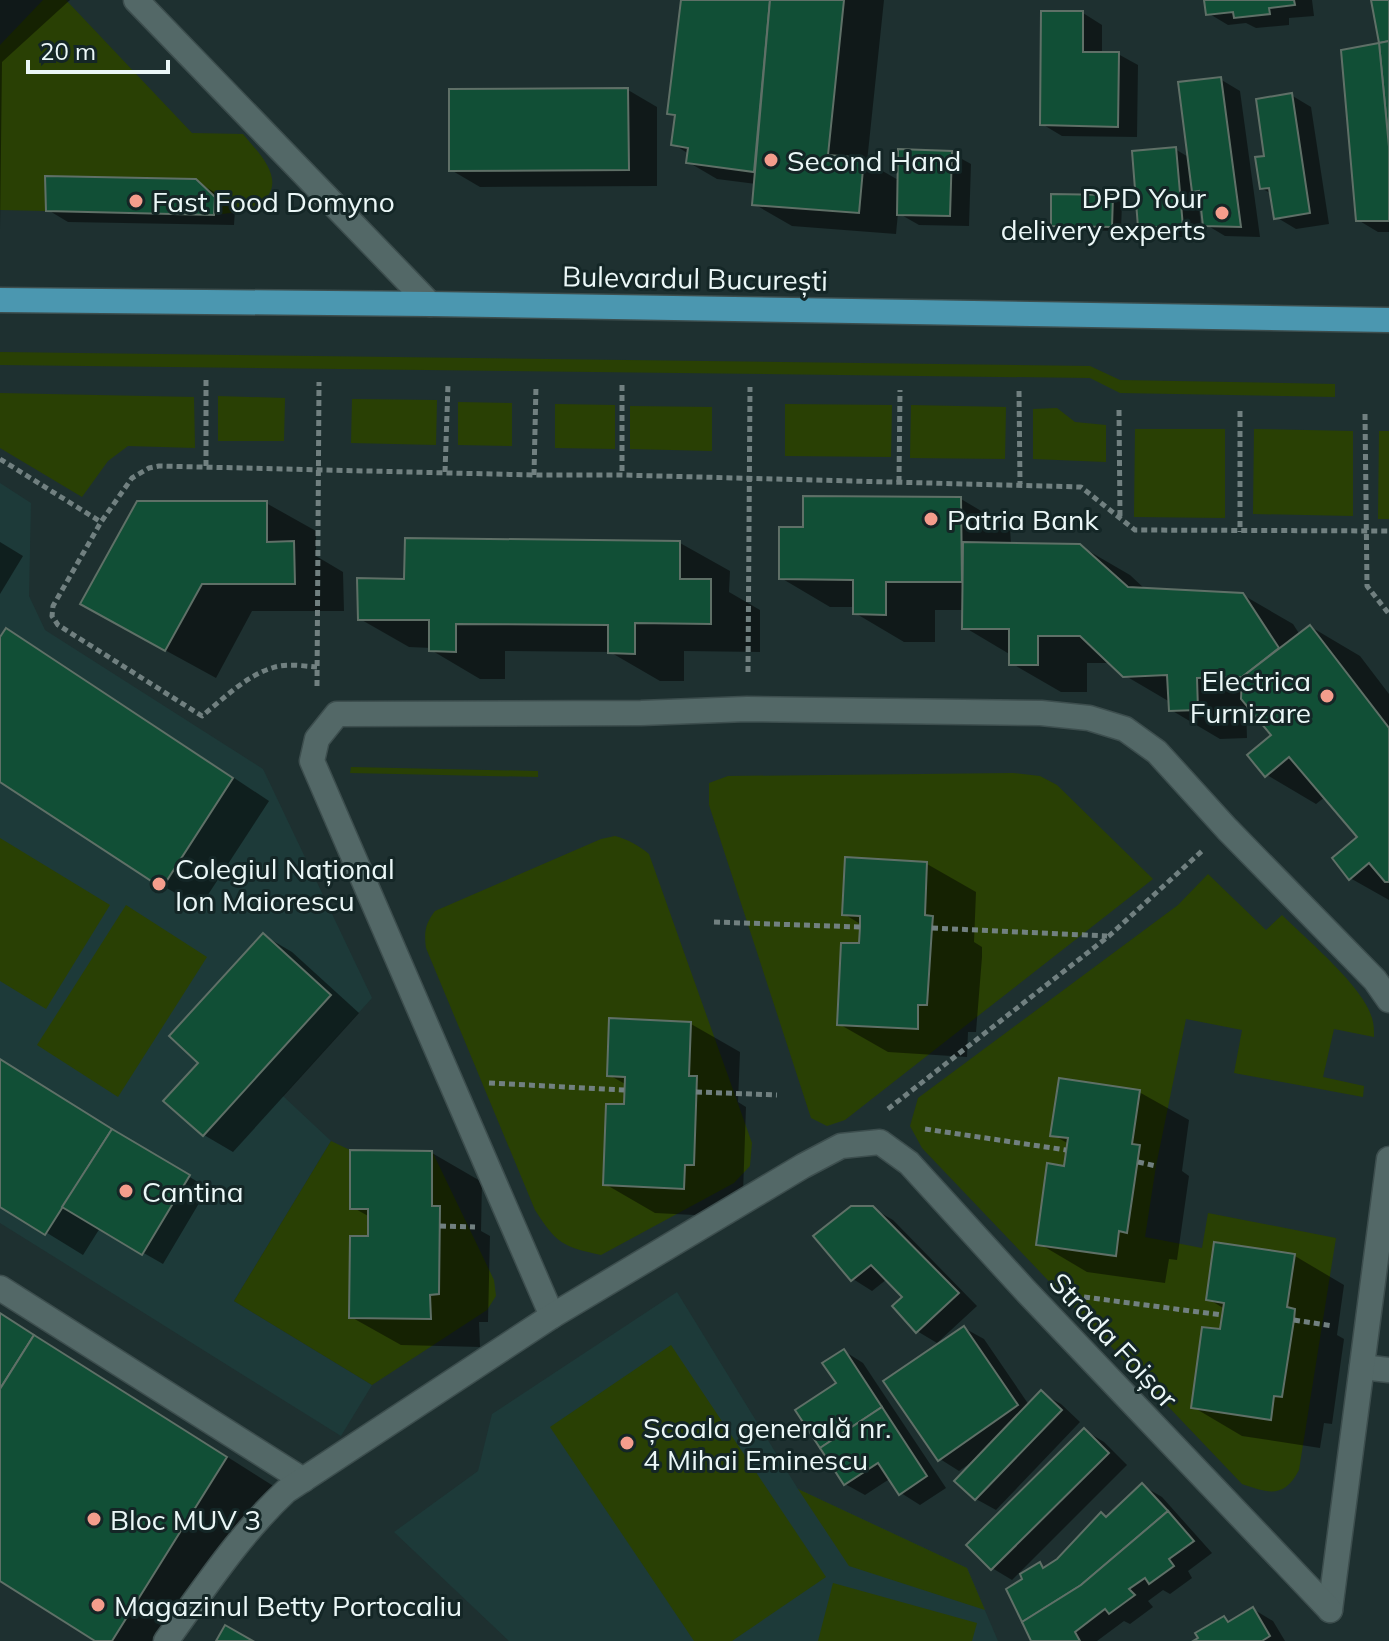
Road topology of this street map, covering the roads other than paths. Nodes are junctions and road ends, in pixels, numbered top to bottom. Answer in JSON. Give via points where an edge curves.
{"nodes":[{"id":1,"x":136,"y":0,"type":"edge"},
{"id":2,"x":0,"y":300,"type":"edge"},
{"id":3,"x":430,"y":304,"type":"junction"},
{"id":4,"x":1389,"y":320,"type":"edge"},
{"id":5,"x":1389,"y":1000,"type":"edge"},
{"id":6,"x":1389,"y":1159,"type":"edge"},
{"id":7,"x":0,"y":1288,"type":"edge"},
{"id":8,"x":552,"y":1316,"type":"junction"},
{"id":9,"x":1362,"y":1367,"type":"junction"},
{"id":10,"x":1389,"y":1370,"type":"edge"},
{"id":11,"x":303,"y":1480,"type":"junction"},
{"id":12,"x":166,"y":1641,"type":"edge"}],
"edges":[{"from":1,"to":3,"type":"street"},
{"from":2,"to":3,"type":"main road","name":"Bulevardul București"},
{"from":3,"to":4,"type":"main road","name":"Bulevardul București"},
{"from":5,"to":8,"type":"street","via":[[1157,752],[1125,729],[1089,718],[747,709],[337,714],[317,739],[312,761]]},
{"from":6,"to":9,"type":"street"},
{"from":7,"to":11,"type":"street"},
{"from":8,"to":9,"type":"street","name":"Strada Foișor","via":[[803,1166],[841,1146],[880,1142],[909,1163],[1330,1610]]},
{"from":8,"to":11,"type":"street"},
{"from":9,"to":10,"type":"street"},
{"from":11,"to":12,"type":"street","via":[[252,1525]]}]}
